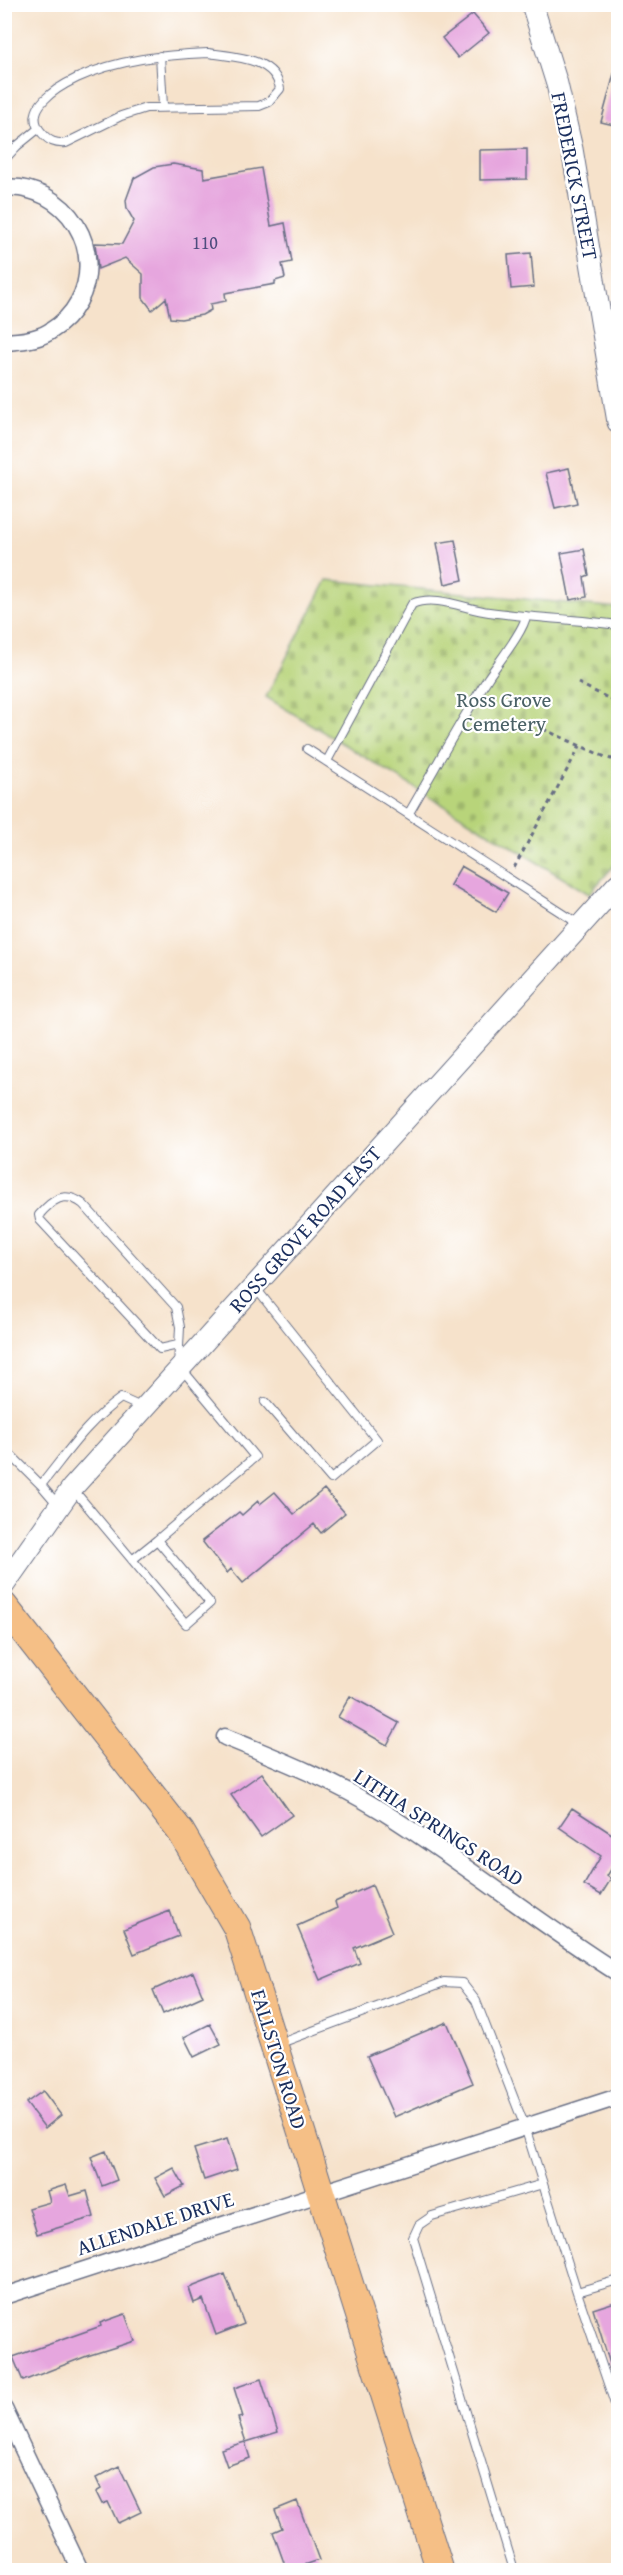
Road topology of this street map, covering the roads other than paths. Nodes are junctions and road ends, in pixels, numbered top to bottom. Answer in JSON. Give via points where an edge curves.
{"nodes":[{"id":1,"x":532,"y":4,"type":"edge"},
{"id":2,"x":160,"y":56,"type":"junction"},
{"id":3,"x":163,"y":106,"type":"junction"},
{"id":4,"x":38,"y":129,"type":"junction"},
{"id":5,"x":4,"y":160,"type":"edge"},
{"id":6,"x":4,"y":189,"type":"edge"},
{"id":7,"x":4,"y":342,"type":"edge"},
{"id":8,"x":618,"y":422,"type":"edge"},
{"id":9,"x":526,"y":616,"type":"junction"},
{"id":10,"x":618,"y":625,"type":"edge"},
{"id":11,"x":307,"y":749,"type":"dead end"},
{"id":12,"x":327,"y":761,"type":"junction"},
{"id":13,"x":409,"y":813,"type":"junction"},
{"id":14,"x":618,"y":884,"type":"edge"},
{"id":15,"x":582,"y":926,"type":"junction"},
{"id":16,"x":254,"y":1286,"type":"junction"},
{"id":17,"x":178,"y":1345,"type":"junction"},
{"id":18,"x":179,"y":1369,"type":"junction"},
{"id":19,"x":265,"y":1402,"type":"dead end"},
{"id":20,"x":143,"y":1408,"type":"junction"},
{"id":21,"x":4,"y":1448,"type":"edge"},
{"id":22,"x":40,"y":1485,"type":"junction"},
{"id":23,"x":72,"y":1488,"type":"junction"},
{"id":24,"x":59,"y":1506,"type":"junction"},
{"id":25,"x":157,"y":1540,"type":"junction"},
{"id":26,"x":132,"y":1560,"type":"junction"},
{"id":27,"x":4,"y":1585,"type":"edge"},
{"id":28,"x":4,"y":1606,"type":"edge"},
{"id":29,"x":225,"y":1737,"type":"dead end"},
{"id":30,"x":618,"y":1973,"type":"edge"},
{"id":31,"x":275,"y":2045,"type":"junction"},
{"id":32,"x":618,"y":2097,"type":"edge"},
{"id":33,"x":525,"y":2127,"type":"junction"},
{"id":34,"x":543,"y":2184,"type":"junction"},
{"id":35,"x":320,"y":2193,"type":"junction"},
{"id":36,"x":618,"y":2280,"type":"edge"},
{"id":37,"x":577,"y":2292,"type":"junction"},
{"id":38,"x":4,"y":2296,"type":"edge"},
{"id":39,"x":4,"y":2409,"type":"edge"},
{"id":40,"x":618,"y":2413,"type":"edge"},
{"id":41,"x":80,"y":2571,"type":"edge"},
{"id":42,"x":440,"y":2571,"type":"edge"},
{"id":43,"x":514,"y":2571,"type":"edge"}],
"edges":[{"from":1,"to":8,"type":"street","name":"FREDERICK STREET","via":[[572,149]]},
{"from":2,"to":3,"type":"lane"},
{"from":2,"to":3,"type":"lane","via":[[208,53],[252,60],[274,74],[280,89],[269,102],[259,106]]},
{"from":2,"to":4,"type":"lane","via":[[123,62],[77,78],[44,98],[34,119]]},
{"from":3,"to":4,"type":"lane","via":[[121,116],[66,143],[51,142]]},
{"from":4,"to":5,"type":"lane"},
{"from":6,"to":7,"type":"street","via":[[36,191],[58,203],[76,222],[86,245],[88,271],[82,296],[68,317],[49,333],[25,341]]},
{"from":9,"to":10,"type":"lane"},
{"from":9,"to":12,"type":"lane","via":[[421,600],[412,604]]},
{"from":9,"to":13,"type":"lane","via":[[520,632],[485,683]]},
{"from":11,"to":12,"type":"lane"},
{"from":12,"to":13,"type":"lane"},
{"from":13,"to":15,"type":"lane"},
{"from":14,"to":15,"type":"street","name":"ROSS GROVE ROAD EAST"},
{"from":15,"to":16,"type":"street","name":"ROSS GROVE ROAD EAST"},
{"from":16,"to":18,"type":"street","name":"ROSS GROVE ROAD EAST"},
{"from":16,"to":19,"type":"lane","via":[[377,1440],[331,1479]]},
{"from":17,"to":17,"type":"lane","via":[[160,1349],[40,1220],[39,1215],[50,1203],[62,1196],[75,1198],[132,1256],[176,1306]]},
{"from":17,"to":18,"type":"lane"},
{"from":18,"to":20,"type":"street","name":"ROSS GROVE ROAD EAST"},
{"from":18,"to":25,"type":"lane","via":[[255,1457]]},
{"from":20,"to":22,"type":"lane","via":[[121,1398],[98,1414]]},
{"from":20,"to":23,"type":"street","name":"ROSS GROVE ROAD EAST"},
{"from":21,"to":22,"type":"lane"},
{"from":22,"to":24,"type":"lane"},
{"from":23,"to":24,"type":"street","name":"ROSS GROVE ROAD EAST"},
{"from":23,"to":26,"type":"lane"},
{"from":24,"to":27,"type":"street","name":"ROSS GROVE ROAD EAST"},
{"from":25,"to":26,"type":"lane"},
{"from":25,"to":26,"type":"lane","via":[[210,1604],[186,1624]]},
{"from":28,"to":31,"type":"main road","name":"FALLSTON ROAD","via":[[181,1832],[237,1928]]},
{"from":29,"to":30,"type":"street","name":"LITHIA SPRINGS ROAD","via":[[315,1774],[381,1810]]},
{"from":31,"to":33,"type":"lane","via":[[444,1982],[462,1983],[476,2001]]},
{"from":31,"to":35,"type":"main road","name":"FALLSTON ROAD"},
{"from":32,"to":33,"type":"street"},
{"from":33,"to":34,"type":"lane"},
{"from":33,"to":35,"type":"street"},
{"from":34,"to":37,"type":"lane"},
{"from":34,"to":43,"type":"lane","via":[[432,2216],[419,2225],[413,2238]]},
{"from":35,"to":38,"type":"street","name":"ALLENDALE DRIVE"},
{"from":35,"to":42,"type":"main road","name":"FALLSTON ROAD"},
{"from":36,"to":37,"type":"lane"},
{"from":37,"to":40,"type":"lane"},
{"from":39,"to":41,"type":"street"}]}
